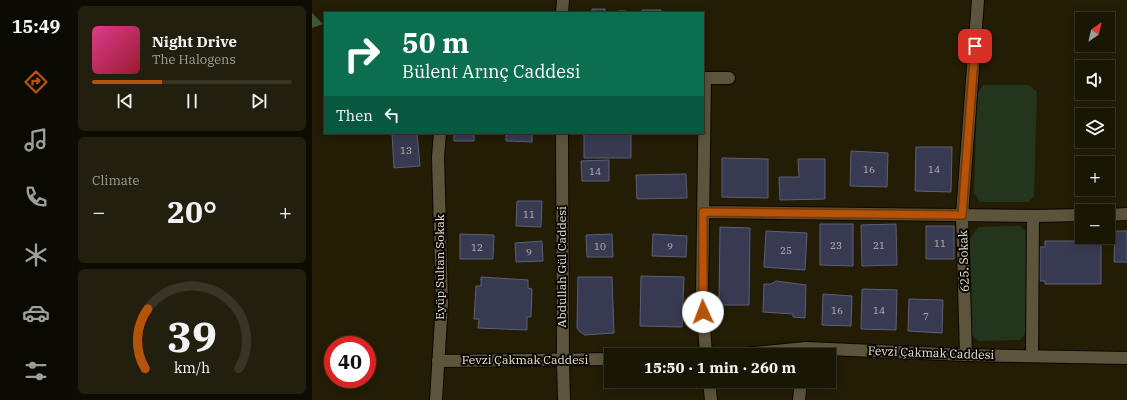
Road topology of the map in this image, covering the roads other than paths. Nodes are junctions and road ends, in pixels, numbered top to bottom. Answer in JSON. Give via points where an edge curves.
{"nodes":[{"id":1,"x":563,"y":0,"type":"edge"},
{"id":2,"x":978,"y":0,"type":"edge"},
{"id":3,"x":562,"y":12,"type":"edge"},
{"id":4,"x":704,"y":78,"type":"edge"},
{"id":5,"x":728,"y":78,"type":"dead end"},
{"id":6,"x":440,"y":134,"type":"edge"},
{"id":7,"x":562,"y":134,"type":"edge"},
{"id":8,"x":704,"y":134,"type":"edge"},
{"id":9,"x":703,"y":212,"type":"junction"},
{"id":10,"x":1127,"y":214,"type":"edge"},
{"id":11,"x":962,"y":215,"type":"junction"},
{"id":12,"x":1075,"y":215,"type":"edge"},
{"id":13,"x":1115,"y":215,"type":"edge"},
{"id":14,"x":1033,"y":216,"type":"junction"},
{"id":15,"x":706,"y":348,"type":"edge"},
{"id":16,"x":836,"y":353,"type":"edge"},
{"id":17,"x":966,"y":355,"type":"junction"},
{"id":18,"x":1032,"y":356,"type":"junction"},
{"id":19,"x":1127,"y":358,"type":"edge"},
{"id":20,"x":604,"y":359,"type":"edge"},
{"id":21,"x":562,"y":360,"type":"junction"},
{"id":22,"x":438,"y":361,"type":"junction"},
{"id":23,"x":710,"y":388,"type":"edge"},
{"id":24,"x":800,"y":388,"type":"edge"},
{"id":25,"x":436,"y":400,"type":"edge"},
{"id":26,"x":564,"y":400,"type":"edge"},
{"id":27,"x":711,"y":400,"type":"edge"},
{"id":28,"x":799,"y":400,"type":"edge"}],
"edges":[{"from":1,"to":3,"type":"street"},
{"from":2,"to":11,"type":"street","name":"625. Sokak"},
{"from":4,"to":5,"type":"street"},
{"from":6,"to":22,"type":"street","name":"Eyüp Sultan Sokak","via":[[438,157],[442,302]]},
{"from":7,"to":21,"type":"street","name":"Abdullah Gül Caddesi"},
{"from":8,"to":9,"type":"street"},
{"from":9,"to":11,"type":"street"},
{"from":9,"to":15,"type":"street","via":[[702,297]]},
{"from":10,"to":13,"type":"street"},
{"from":11,"to":14,"type":"street"},
{"from":11,"to":17,"type":"street","name":"625. Sokak"},
{"from":12,"to":14,"type":"street"},
{"from":14,"to":18,"type":"street"},
{"from":16,"to":17,"type":"street","name":"Fevzi Çakmak Caddesi"},
{"from":17,"to":18,"type":"street","name":"Fevzi Çakmak Caddesi"},
{"from":18,"to":19,"type":"street","name":"Fevzi Çakmak Caddesi"},
{"from":20,"to":21,"type":"street","name":"Fevzi Çakmak Caddesi"},
{"from":21,"to":22,"type":"street","name":"Fevzi Çakmak Caddesi"},
{"from":21,"to":26,"type":"street","name":"Abdullah Gül Caddesi"},
{"from":22,"to":25,"type":"street","name":"Eyüp Sultan Sokak"},
{"from":23,"to":27,"type":"street"},
{"from":24,"to":28,"type":"street"}]}
